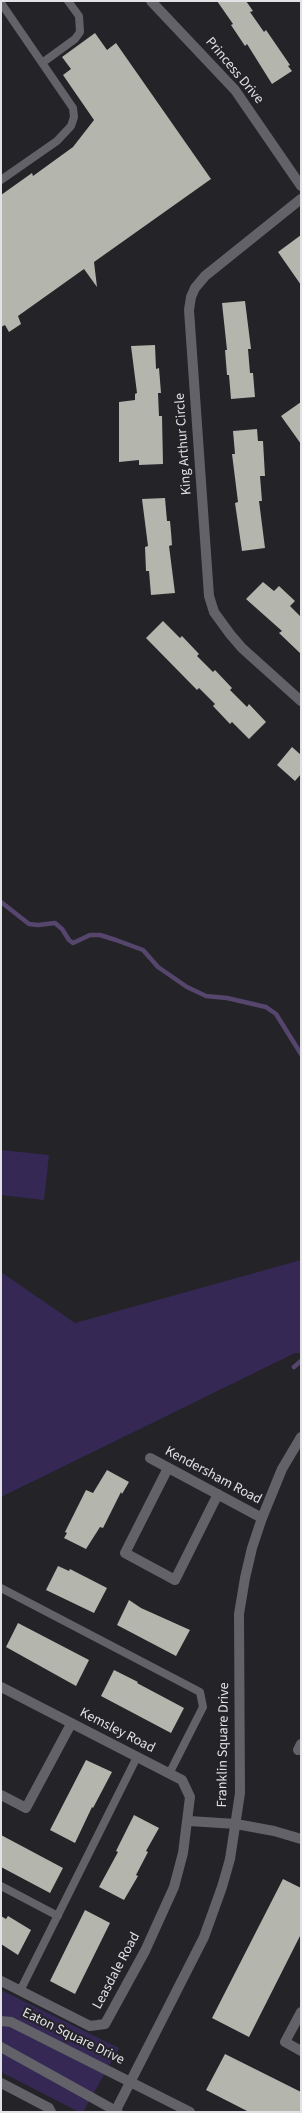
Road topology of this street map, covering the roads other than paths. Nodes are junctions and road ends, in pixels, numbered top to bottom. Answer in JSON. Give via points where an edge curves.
{"nodes":[{"id":1,"x":68,"y":1,"type":"edge"},
{"id":2,"x":151,"y":1,"type":"edge"},
{"id":3,"x":1,"y":3,"type":"edge"},
{"id":4,"x":42,"y":63,"type":"junction"},
{"id":5,"x":1,"y":180,"type":"edge"},
{"id":6,"x":301,"y":186,"type":"edge"},
{"id":7,"x":301,"y":199,"type":"edge"},
{"id":8,"x":301,"y":701,"type":"edge"},
{"id":9,"x":301,"y":1437,"type":"edge"},
{"id":10,"x":150,"y":1458,"type":"dead end"},
{"id":11,"x":168,"y":1468,"type":"junction"},
{"id":12,"x":218,"y":1494,"type":"junction"},
{"id":13,"x":262,"y":1518,"type":"junction"},
{"id":14,"x":1,"y":1588,"type":"edge"},
{"id":15,"x":1,"y":1688,"type":"edge"},
{"id":16,"x":71,"y":1724,"type":"junction"},
{"id":17,"x":137,"y":1757,"type":"junction"},
{"id":18,"x":169,"y":1774,"type":"junction"},
{"id":19,"x":1,"y":1796,"type":"edge"},
{"id":20,"x":188,"y":1821,"type":"junction"},
{"id":21,"x":236,"y":1824,"type":"junction"},
{"id":22,"x":301,"y":1839,"type":"edge"},
{"id":23,"x":1,"y":1886,"type":"edge"},
{"id":24,"x":58,"y":1916,"type":"junction"},
{"id":25,"x":1,"y":1981,"type":"edge"},
{"id":26,"x":20,"y":1991,"type":"junction"},
{"id":27,"x":301,"y":2012,"type":"edge"},
{"id":28,"x":1,"y":2021,"type":"edge"},
{"id":29,"x":1,"y":2047,"type":"edge"},
{"id":30,"x":301,"y":2051,"type":"edge"},
{"id":31,"x":131,"y":2082,"type":"junction"},
{"id":32,"x":1,"y":2084,"type":"edge"},
{"id":33,"x":51,"y":2112,"type":"edge"},
{"id":34,"x":117,"y":2112,"type":"edge"},
{"id":35,"x":190,"y":2112,"type":"edge"}],
"edges":[{"from":1,"to":4,"type":"lane","via":[[79,16],[80,32],[75,39]]},
{"from":2,"to":6,"type":"street","name":"Princess Drive","via":[[235,90]]},
{"from":3,"to":4,"type":"lane"},
{"from":4,"to":5,"type":"lane","via":[[73,108],[71,126],[57,141]]},
{"from":7,"to":8,"type":"street","name":"King Arthur Circle","via":[[205,276],[195,288],[189,310],[209,596],[214,612],[242,648]]},
{"from":9,"to":13,"type":"street","name":"Franklin Square Drive","via":[[282,1469]]},
{"from":10,"to":11,"type":"street","name":"Kendersham Road"},
{"from":11,"to":12,"type":"street","name":"Kendersham Road"},
{"from":11,"to":12,"type":"street","via":[[125,1553],[175,1580]]},
{"from":12,"to":13,"type":"street","name":"Kendersham Road"},
{"from":13,"to":21,"type":"street","name":"Franklin Square Drive","via":[[252,1548],[239,1614],[240,1792]]},
{"from":14,"to":18,"type":"lane","via":[[200,1692],[203,1707]]},
{"from":15,"to":16,"type":"street","name":"Kemsley Road"},
{"from":16,"to":17,"type":"street","name":"Kemsley Road"},
{"from":16,"to":19,"type":"street","via":[[26,1808]]},
{"from":17,"to":18,"type":"street","name":"Kemsley Road"},
{"from":17,"to":24,"type":"lane"},
{"from":18,"to":20,"type":"street","name":"Kemsley Road","via":[[182,1780],[190,1797]]},
{"from":20,"to":21,"type":"street"},
{"from":20,"to":26,"type":"street","name":"Leasdale Road","via":[[174,1887],[105,2024],[90,2026]]},
{"from":21,"to":22,"type":"street"},
{"from":21,"to":31,"type":"street","name":"Franklin Square Drive","via":[[230,1859],[204,1937]]},
{"from":23,"to":24,"type":"lane"},
{"from":24,"to":26,"type":"lane"},
{"from":25,"to":26,"type":"street","name":"Leasdale Road"},
{"from":27,"to":30,"type":"street","via":[[285,2042]]},
{"from":28,"to":31,"type":"street","name":"Eaton Square Drive","via":[[11,2022]]},
{"from":29,"to":34,"type":"street"},
{"from":31,"to":34,"type":"street","name":"Franklin Square Drive"},
{"from":31,"to":35,"type":"street","name":"Eaton Square Drive"},
{"from":32,"to":33,"type":"street","via":[[49,2108]]}]}
